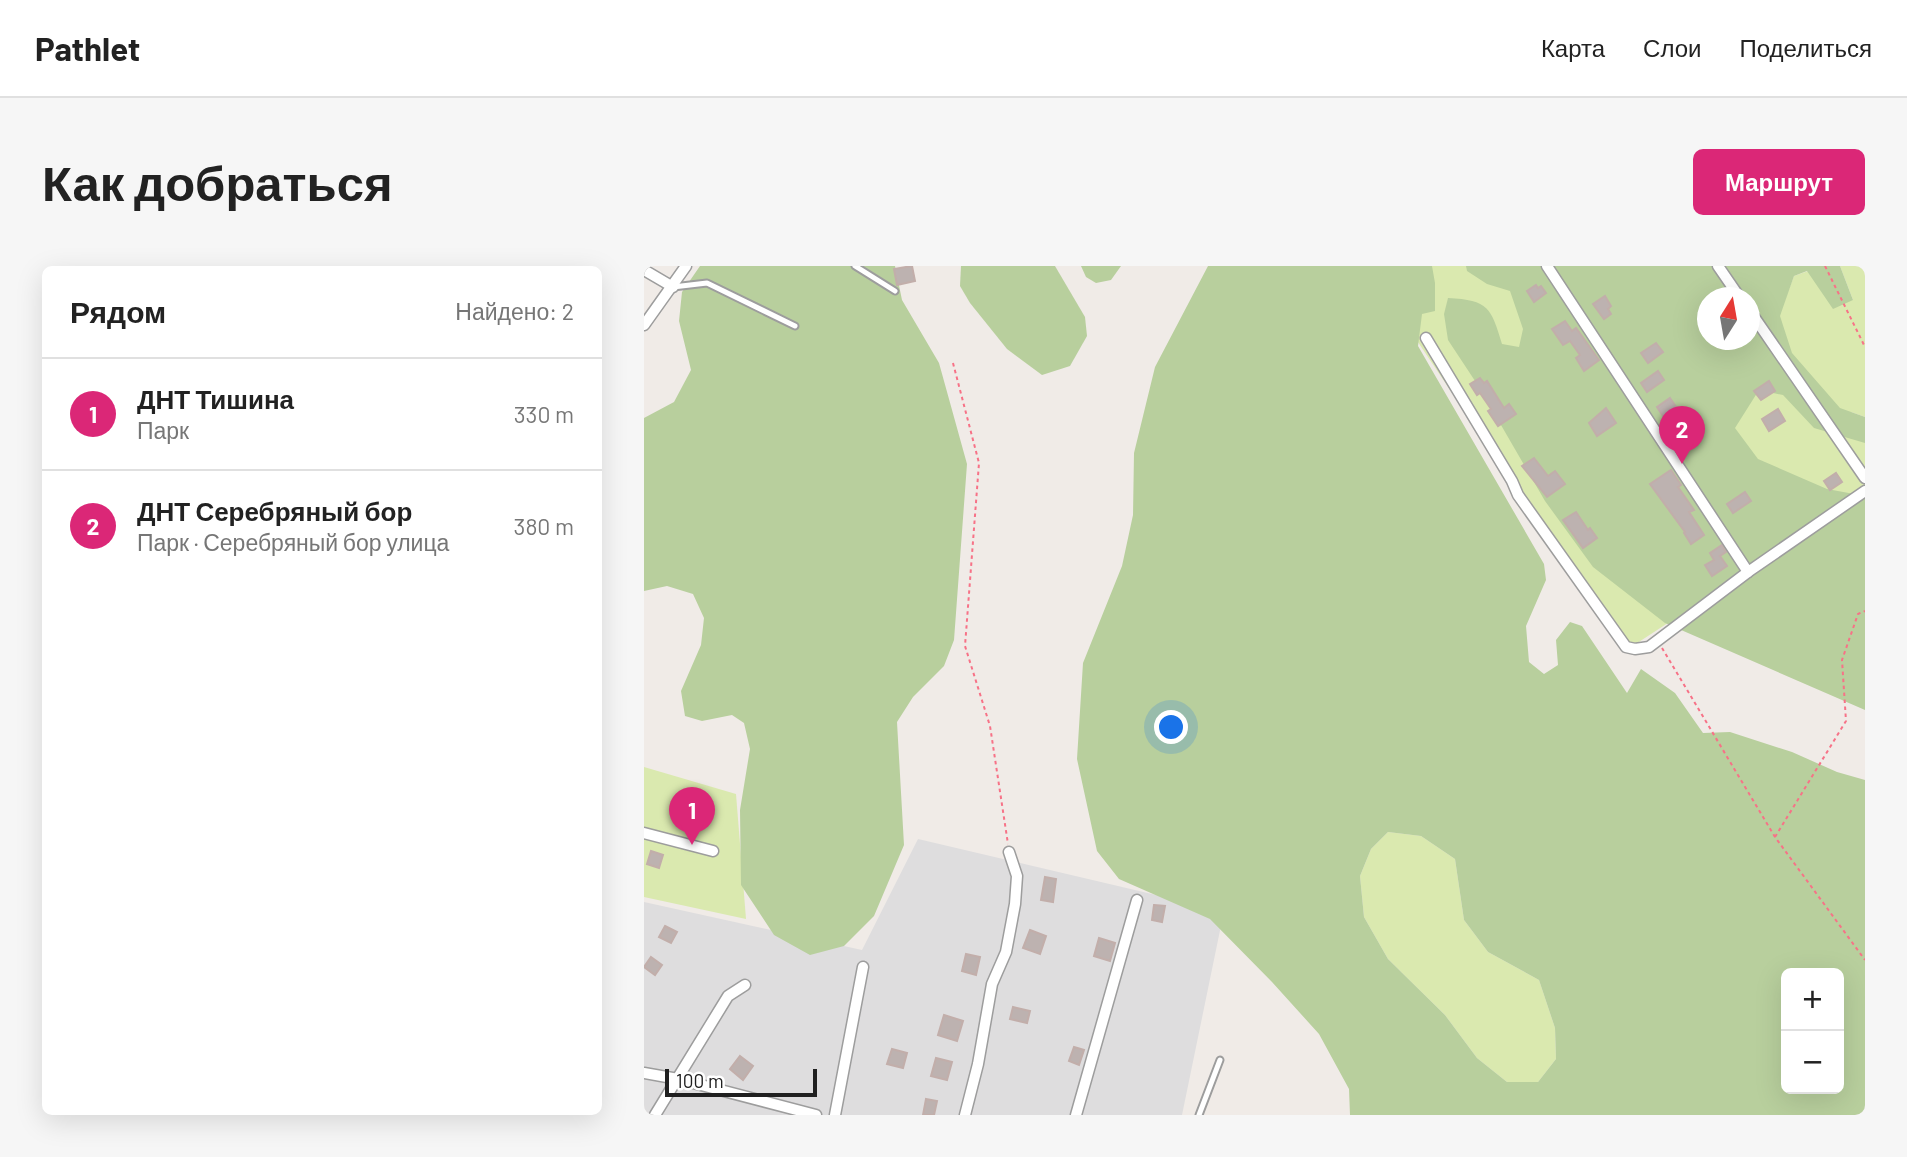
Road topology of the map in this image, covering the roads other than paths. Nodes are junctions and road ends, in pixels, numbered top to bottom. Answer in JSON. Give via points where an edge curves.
{"nodes":[{"id":1,"x":686,"y":266,"type":"edge"},
{"id":2,"x":855,"y":266,"type":"edge"},
{"id":3,"x":1547,"y":266,"type":"edge"},
{"id":4,"x":1718,"y":266,"type":"edge"},
{"id":5,"x":644,"y":270,"type":"edge"},
{"id":6,"x":673,"y":287,"type":"junction"},
{"id":7,"x":1732,"y":287,"type":"edge"},
{"id":8,"x":895,"y":291,"type":"dead end"},
{"id":9,"x":644,"y":325,"type":"edge"},
{"id":10,"x":795,"y":326,"type":"dead end"},
{"id":11,"x":1760,"y":327,"type":"edge"},
{"id":12,"x":1426,"y":338,"type":"dead end"},
{"id":13,"x":1865,"y":478,"type":"edge"},
{"id":14,"x":1865,"y":491,"type":"edge"},
{"id":15,"x":1748,"y":572,"type":"junction"},
{"id":16,"x":644,"y":833,"type":"edge"},
{"id":17,"x":713,"y":851,"type":"dead end"},
{"id":18,"x":1009,"y":852,"type":"road end"},
{"id":19,"x":1137,"y":900,"type":"dead end"},
{"id":20,"x":863,"y":967,"type":"dead end"},
{"id":21,"x":745,"y":985,"type":"dead end"},
{"id":22,"x":1220,"y":1060,"type":"dead end"},
{"id":23,"x":644,"y":1073,"type":"edge"},
{"id":24,"x":678,"y":1079,"type":"junction"},
{"id":25,"x":802,"y":1114,"type":"edge"},
{"id":26,"x":655,"y":1115,"type":"edge"},
{"id":27,"x":816,"y":1115,"type":"edge"},
{"id":28,"x":835,"y":1115,"type":"edge"},
{"id":29,"x":965,"y":1115,"type":"edge"},
{"id":30,"x":1076,"y":1115,"type":"edge"},
{"id":31,"x":1199,"y":1115,"type":"edge"}],
"edges":[{"from":1,"to":6,"type":"street"},
{"from":2,"to":8,"type":"lane"},
{"from":3,"to":15,"type":"street"},
{"from":4,"to":7,"type":"street"},
{"from":5,"to":6,"type":"street"},
{"from":6,"to":9,"type":"street"},
{"from":6,"to":10,"type":"lane","via":[[707,283]]},
{"from":11,"to":13,"type":"street"},
{"from":12,"to":15,"type":"street","via":[[1518,495],[1626,647],[1649,647]]},
{"from":14,"to":15,"type":"street"},
{"from":16,"to":17,"type":"street"},
{"from":18,"to":29,"type":"street","via":[[1017,876],[1015,904],[1006,952],[992,984]]},
{"from":19,"to":30,"type":"street"},
{"from":20,"to":28,"type":"street"},
{"from":21,"to":24,"type":"street","via":[[728,996]]},
{"from":22,"to":31,"type":"lane"},
{"from":23,"to":24,"type":"street"},
{"from":24,"to":25,"type":"street"},
{"from":24,"to":26,"type":"street"},
{"from":25,"to":27,"type":"street"}]}
